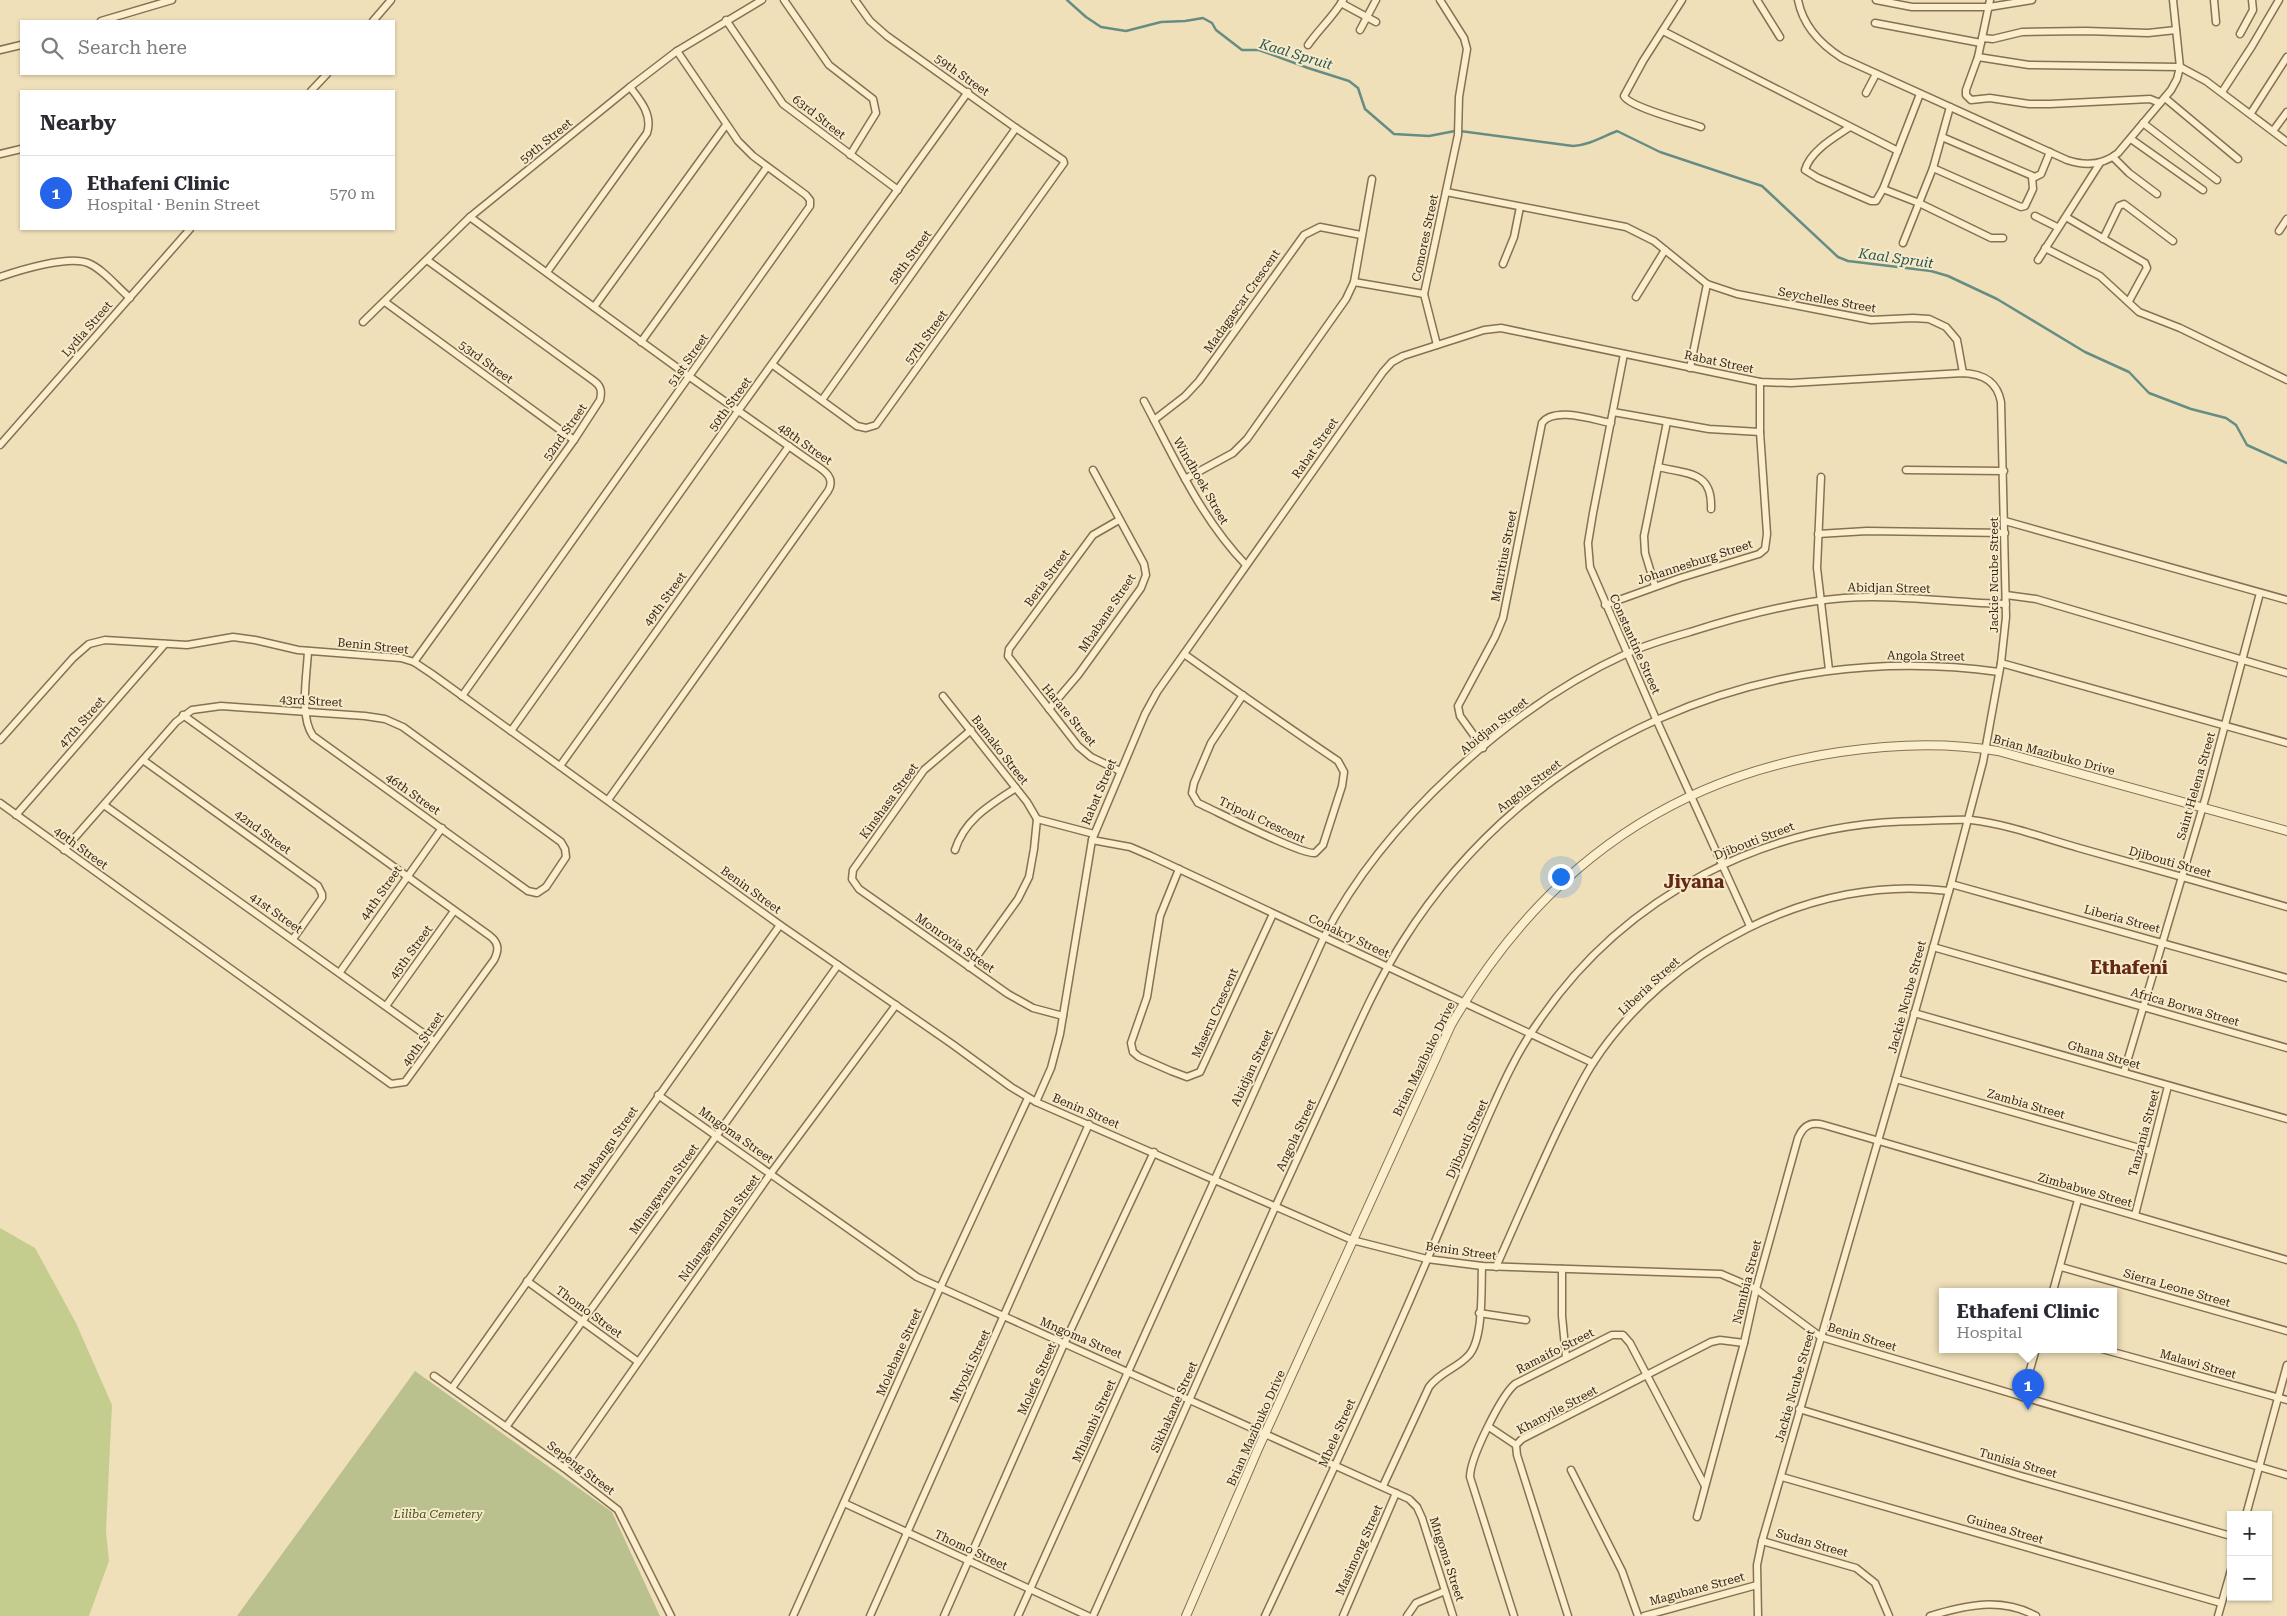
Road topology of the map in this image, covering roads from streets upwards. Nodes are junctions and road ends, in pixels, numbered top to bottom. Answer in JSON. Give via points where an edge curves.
{"nodes":[{"id":1,"x":172,"y":0,"type":"edge"},
{"id":2,"x":391,"y":0,"type":"edge"},
{"id":3,"x":762,"y":0,"type":"edge"},
{"id":4,"x":784,"y":0,"type":"edge"},
{"id":5,"x":855,"y":0,"type":"edge"},
{"id":6,"x":1376,"y":0,"type":"edge"},
{"id":7,"x":1440,"y":0,"type":"edge"},
{"id":8,"x":1682,"y":0,"type":"edge"},
{"id":9,"x":1757,"y":0,"type":"edge"},
{"id":10,"x":1798,"y":0,"type":"edge"},
{"id":11,"x":1876,"y":0,"type":"edge"},
{"id":12,"x":2032,"y":0,"type":"edge"},
{"id":13,"x":2173,"y":0,"type":"edge"},
{"id":14,"x":2214,"y":0,"type":"edge"},
{"id":15,"x":2252,"y":0,"type":"edge"},
{"id":16,"x":2279,"y":0,"type":"edge"},
{"id":17,"x":1342,"y":2,"type":"edge"},
{"id":18,"x":1989,"y":3,"type":"edge"},
{"id":19,"x":1367,"y":18,"type":"junction"},
{"id":20,"x":105,"y":20,"type":"edge"},
{"id":21,"x":374,"y":20,"type":"edge"},
{"id":22,"x":726,"y":20,"type":"junction"},
{"id":23,"x":1376,"y":22,"type":"dead end"},
{"id":24,"x":2216,"y":22,"type":"dead end"},
{"id":25,"x":1875,"y":23,"type":"dead end"},
{"id":26,"x":1360,"y":30,"type":"dead end"},
{"id":27,"x":2176,"y":30,"type":"junction"},
{"id":28,"x":1663,"y":32,"type":"junction"},
{"id":29,"x":2240,"y":34,"type":"dead end"},
{"id":30,"x":1780,"y":37,"type":"dead end"},
{"id":31,"x":1982,"y":40,"type":"junction"},
{"id":32,"x":20,"y":45,"type":"edge"},
{"id":33,"x":1308,"y":45,"type":"dead end"},
{"id":34,"x":0,"y":50,"type":"edge"},
{"id":35,"x":677,"y":51,"type":"junction"},
{"id":36,"x":1978,"y":57,"type":"junction"},
{"id":37,"x":2287,"y":58,"type":"edge"},
{"id":38,"x":2180,"y":68,"type":"junction"},
{"id":39,"x":1876,"y":74,"type":"junction"},
{"id":40,"x":325,"y":75,"type":"edge"},
{"id":41,"x":630,"y":87,"type":"junction"},
{"id":42,"x":312,"y":90,"type":"edge"},
{"id":43,"x":968,"y":92,"type":"junction"},
{"id":44,"x":2222,"y":92,"type":"junction"},
{"id":45,"x":1866,"y":93,"type":"dead end"},
{"id":46,"x":1920,"y":94,"type":"junction"},
{"id":47,"x":2162,"y":100,"type":"junction"},
{"id":48,"x":1950,"y":107,"type":"junction"},
{"id":49,"x":2287,"y":112,"type":"edge"},
{"id":50,"x":2251,"y":113,"type":"junction"},
{"id":51,"x":2144,"y":124,"type":"junction"},
{"id":52,"x":726,"y":125,"type":"junction"},
{"id":53,"x":1701,"y":127,"type":"dead end"},
{"id":54,"x":1850,"y":127,"type":"junction"},
{"id":55,"x":1016,"y":128,"type":"junction"},
{"id":56,"x":2273,"y":131,"type":"junction"},
{"id":57,"x":1942,"y":137,"type":"junction"},
{"id":58,"x":2131,"y":139,"type":"junction"},
{"id":59,"x":2287,"y":142,"type":"edge"},
{"id":60,"x":20,"y":149,"type":"edge"},
{"id":61,"x":1898,"y":151,"type":"junction"},
{"id":62,"x":2050,"y":152,"type":"junction"},
{"id":63,"x":0,"y":154,"type":"edge"},
{"id":64,"x":850,"y":154,"type":"junction"},
{"id":65,"x":2113,"y":157,"type":"junction"},
{"id":66,"x":2238,"y":159,"type":"dead end"},
{"id":67,"x":1063,"y":160,"type":"joint"},
{"id":68,"x":2100,"y":163,"type":"junction"},
{"id":69,"x":767,"y":167,"type":"junction"},
{"id":70,"x":1933,"y":168,"type":"junction"},
{"id":71,"x":2032,"y":177,"type":"junction"},
{"id":72,"x":1372,"y":179,"type":"dead end"},
{"id":73,"x":2217,"y":180,"type":"dead end"},
{"id":74,"x":1884,"y":189,"type":"junction"},
{"id":75,"x":898,"y":190,"type":"junction"},
{"id":76,"x":2203,"y":190,"type":"dead end"},
{"id":77,"x":1446,"y":192,"type":"junction"},
{"id":78,"x":2157,"y":194,"type":"dead end"},
{"id":79,"x":1919,"y":203,"type":"junction"},
{"id":80,"x":1520,"y":207,"type":"junction"},
{"id":81,"x":2035,"y":216,"type":"dead end"},
{"id":82,"x":470,"y":217,"type":"junction"},
{"id":83,"x":2066,"y":217,"type":"junction"},
{"id":84,"x":2287,"y":219,"type":"edge"},
{"id":85,"x":2057,"y":227,"type":"junction"},
{"id":86,"x":189,"y":230,"type":"edge"},
{"id":87,"x":2279,"y":230,"type":"dead end"},
{"id":88,"x":1361,"y":235,"type":"junction"},
{"id":89,"x":2003,"y":238,"type":"dead end"},
{"id":90,"x":2102,"y":239,"type":"junction"},
{"id":91,"x":2173,"y":241,"type":"dead end"},
{"id":92,"x":1903,"y":243,"type":"dead end"},
{"id":93,"x":2045,"y":248,"type":"junction"},
{"id":94,"x":1665,"y":250,"type":"junction"},
{"id":95,"x":427,"y":260,"type":"junction"},
{"id":96,"x":2038,"y":260,"type":"dead end"},
{"id":97,"x":1503,"y":264,"type":"dead end"},
{"id":98,"x":547,"y":272,"type":"junction"},
{"id":99,"x":0,"y":277,"type":"edge"},
{"id":100,"x":1354,"y":282,"type":"junction"},
{"id":101,"x":1707,"y":284,"type":"junction"},
{"id":102,"x":1424,"y":294,"type":"junction"},
{"id":103,"x":1636,"y":297,"type":"dead end"},
{"id":104,"x":130,"y":298,"type":"junction"},
{"id":105,"x":2129,"y":301,"type":"junction"},
{"id":106,"x":385,"y":302,"type":"junction"},
{"id":107,"x":594,"y":307,"type":"junction"},
{"id":108,"x":363,"y":322,"type":"dead end"},
{"id":109,"x":641,"y":342,"type":"junction"},
{"id":110,"x":1438,"y":346,"type":"junction"},
{"id":111,"x":1624,"y":354,"type":"junction"},
{"id":112,"x":773,"y":365,"type":"junction"},
{"id":113,"x":1690,"y":368,"type":"junction"},
{"id":114,"x":1963,"y":373,"type":"junction"},
{"id":115,"x":690,"y":377,"type":"junction"},
{"id":116,"x":1986,"y":377,"type":"joint"},
{"id":117,"x":2287,"y":380,"type":"edge"},
{"id":118,"x":1760,"y":382,"type":"junction"},
{"id":119,"x":822,"y":400,"type":"junction"},
{"id":120,"x":1144,"y":401,"type":"dead end"},
{"id":121,"x":738,"y":411,"type":"junction"},
{"id":122,"x":1613,"y":412,"type":"junction"},
{"id":123,"x":1154,"y":420,"type":"junction"},
{"id":124,"x":1667,"y":422,"type":"junction"},
{"id":125,"x":1611,"y":423,"type":"junction"},
{"id":126,"x":1760,"y":432,"type":"junction"},
{"id":127,"x":574,"y":440,"type":"junction"},
{"id":128,"x":0,"y":445,"type":"edge"},
{"id":129,"x":789,"y":446,"type":"junction"},
{"id":130,"x":1658,"y":467,"type":"junction"},
{"id":131,"x":1092,"y":470,"type":"dead end"},
{"id":132,"x":1906,"y":470,"type":"dead end"},
{"id":133,"x":2004,"y":471,"type":"junction"},
{"id":134,"x":1821,"y":477,"type":"dead end"},
{"id":135,"x":1185,"y":479,"type":"junction"},
{"id":136,"x":1711,"y":509,"type":"dead end"},
{"id":137,"x":1120,"y":520,"type":"junction"},
{"id":138,"x":2006,"y":521,"type":"junction"},
{"id":139,"x":2005,"y":533,"type":"junction"},
{"id":140,"x":1818,"y":534,"type":"junction"},
{"id":141,"x":1246,"y":565,"type":"junction"},
{"id":142,"x":1655,"y":586,"type":"junction"},
{"id":143,"x":2260,"y":592,"type":"junction"},
{"id":144,"x":2006,"y":595,"type":"junction"},
{"id":145,"x":2287,"y":600,"type":"edge"},
{"id":146,"x":1822,"y":601,"type":"junction"},
{"id":147,"x":2006,"y":604,"type":"junction"},
{"id":148,"x":1605,"y":605,"type":"junction"},
{"id":149,"x":165,"y":644,"type":"junction"},
{"id":150,"x":308,"y":651,"type":"junction"},
{"id":151,"x":1628,"y":653,"type":"junction"},
{"id":152,"x":1184,"y":654,"type":"junction"},
{"id":153,"x":2242,"y":659,"type":"junction"},
{"id":154,"x":1010,"y":661,"type":"joint"},
{"id":155,"x":414,"y":662,"type":"junction"},
{"id":156,"x":2001,"y":662,"type":"junction"},
{"id":157,"x":1829,"y":670,"type":"junction"},
{"id":158,"x":1999,"y":672,"type":"junction"},
{"id":159,"x":2287,"y":673,"type":"edge"},
{"id":160,"x":1243,"y":695,"type":"junction"},
{"id":161,"x":462,"y":696,"type":"junction"},
{"id":162,"x":943,"y":696,"type":"dead end"},
{"id":163,"x":1049,"y":709,"type":"junction"},
{"id":164,"x":305,"y":712,"type":"junction"},
{"id":165,"x":184,"y":715,"type":"junction"},
{"id":166,"x":1656,"y":719,"type":"junction"},
{"id":167,"x":2224,"y":726,"type":"junction"},
{"id":168,"x":970,"y":730,"type":"junction"},
{"id":169,"x":511,"y":731,"type":"junction"},
{"id":170,"x":0,"y":740,"type":"edge"},
{"id":171,"x":2287,"y":743,"type":"edge"},
{"id":172,"x":1483,"y":748,"type":"junction"},
{"id":173,"x":1986,"y":748,"type":"junction"},
{"id":174,"x":143,"y":760,"type":"junction"},
{"id":175,"x":560,"y":766,"type":"junction"},
{"id":176,"x":1120,"y":771,"type":"junction"},
{"id":177,"x":1016,"y":788,"type":"junction"},
{"id":178,"x":1692,"y":795,"type":"junction"},
{"id":179,"x":608,"y":800,"type":"junction"},
{"id":180,"x":0,"y":804,"type":"edge"},
{"id":181,"x":104,"y":805,"type":"junction"},
{"id":182,"x":2202,"y":807,"type":"junction"},
{"id":183,"x":16,"y":815,"type":"junction"},
{"id":184,"x":1036,"y":820,"type":"junction"},
{"id":185,"x":1968,"y":820,"type":"junction"},
{"id":186,"x":442,"y":828,"type":"junction"},
{"id":187,"x":2287,"y":831,"type":"edge"},
{"id":188,"x":1093,"y":837,"type":"junction"},
{"id":189,"x":64,"y":850,"type":"junction"},
{"id":190,"x":955,"y":850,"type":"dead end"},
{"id":191,"x":565,"y":860,"type":"joint"},
{"id":192,"x":1723,"y":864,"type":"junction"},
{"id":193,"x":1179,"y":869,"type":"junction"},
{"id":194,"x":853,"y":870,"type":"joint"},
{"id":195,"x":406,"y":876,"type":"junction"},
{"id":196,"x":2181,"y":876,"type":"junction"},
{"id":197,"x":1950,"y":887,"type":"junction"},
{"id":198,"x":2287,"y":907,"type":"edge"},
{"id":199,"x":454,"y":911,"type":"junction"},
{"id":200,"x":1273,"y":914,"type":"junction"},
{"id":201,"x":780,"y":924,"type":"junction"},
{"id":202,"x":1750,"y":926,"type":"junction"},
{"id":203,"x":1324,"y":937,"type":"junction"},
{"id":204,"x":293,"y":939,"type":"junction"},
{"id":205,"x":2163,"y":942,"type":"junction"},
{"id":206,"x":1932,"y":947,"type":"junction"},
{"id":207,"x":838,"y":965,"type":"junction"},
{"id":208,"x":1388,"y":966,"type":"junction"},
{"id":209,"x":969,"y":967,"type":"junction"},
{"id":210,"x":340,"y":972,"type":"junction"},
{"id":211,"x":2287,"y":978,"type":"edge"},
{"id":212,"x":1464,"y":1002,"type":"junction"},
{"id":213,"x":896,"y":1005,"type":"junction"},
{"id":214,"x":386,"y":1006,"type":"junction"},
{"id":215,"x":2143,"y":1007,"type":"junction"},
{"id":216,"x":1914,"y":1013,"type":"junction"},
{"id":217,"x":1063,"y":1016,"type":"junction"},
{"id":218,"x":1531,"y":1033,"type":"junction"},
{"id":219,"x":434,"y":1041,"type":"junction"},
{"id":220,"x":2287,"y":1048,"type":"edge"},
{"id":221,"x":1593,"y":1063,"type":"junction"},
{"id":222,"x":2124,"y":1072,"type":"junction"},
{"id":223,"x":1896,"y":1078,"type":"junction"},
{"id":224,"x":2168,"y":1086,"type":"junction"},
{"id":225,"x":658,"y":1096,"type":"junction"},
{"id":226,"x":1028,"y":1098,"type":"junction"},
{"id":227,"x":1036,"y":1102,"type":"junction"},
{"id":228,"x":2287,"y":1119,"type":"edge"},
{"id":229,"x":1089,"y":1124,"type":"junction"},
{"id":230,"x":718,"y":1135,"type":"junction"},
{"id":231,"x":1877,"y":1142,"type":"junction"},
{"id":232,"x":2150,"y":1151,"type":"junction"},
{"id":233,"x":1154,"y":1152,"type":"junction"},
{"id":234,"x":772,"y":1174,"type":"junction"},
{"id":235,"x":1213,"y":1180,"type":"junction"},
{"id":236,"x":2078,"y":1200,"type":"junction"},
{"id":237,"x":1276,"y":1206,"type":"junction"},
{"id":238,"x":2135,"y":1216,"type":"junction"},
{"id":239,"x":1352,"y":1240,"type":"junction"},
{"id":240,"x":1427,"y":1259,"type":"junction"},
{"id":241,"x":2287,"y":1260,"type":"edge"},
{"id":242,"x":1482,"y":1266,"type":"junction"},
{"id":243,"x":2061,"y":1267,"type":"junction"},
{"id":244,"x":1496,"y":1268,"type":"junction"},
{"id":245,"x":1562,"y":1269,"type":"junction"},
{"id":246,"x":527,"y":1281,"type":"junction"},
{"id":247,"x":940,"y":1288,"type":"junction"},
{"id":248,"x":2054,"y":1288,"type":"edge"},
{"id":249,"x":1756,"y":1289,"type":"junction"},
{"id":250,"x":1479,"y":1312,"type":"junction"},
{"id":251,"x":1005,"y":1317,"type":"junction"},
{"id":252,"x":582,"y":1320,"type":"junction"},
{"id":253,"x":1526,"y":1320,"type":"dead end"},
{"id":254,"x":2287,"y":1331,"type":"edge"},
{"id":255,"x":1821,"y":1337,"type":"junction"},
{"id":256,"x":1744,"y":1343,"type":"junction"},
{"id":257,"x":1064,"y":1344,"type":"junction"},
{"id":258,"x":2035,"y":1353,"type":"edge"},
{"id":259,"x":2116,"y":1353,"type":"edge"},
{"id":260,"x":1566,"y":1357,"type":"junction"},
{"id":261,"x":638,"y":1361,"type":"junction"},
{"id":262,"x":2287,"y":1365,"type":"edge"},
{"id":263,"x":1128,"y":1371,"type":"junction"},
{"id":264,"x":434,"y":1376,"type":"dead end"},
{"id":265,"x":1647,"y":1376,"type":"junction"},
{"id":266,"x":452,"y":1388,"type":"junction"},
{"id":267,"x":2022,"y":1397,"type":"junction"},
{"id":268,"x":2278,"y":1398,"type":"junction"},
{"id":269,"x":2287,"y":1400,"type":"edge"},
{"id":270,"x":1189,"y":1401,"type":"junction"},
{"id":271,"x":1799,"y":1409,"type":"junction"},
{"id":272,"x":506,"y":1427,"type":"junction"},
{"id":273,"x":1488,"y":1427,"type":"junction"},
{"id":274,"x":1265,"y":1435,"type":"junction"},
{"id":275,"x":1516,"y":1445,"type":"junction"},
{"id":276,"x":1335,"y":1465,"type":"junction"},
{"id":277,"x":2258,"y":1467,"type":"junction"},
{"id":278,"x":564,"y":1468,"type":"junction"},
{"id":279,"x":1571,"y":1470,"type":"dead end"},
{"id":280,"x":2287,"y":1475,"type":"edge"},
{"id":281,"x":1782,"y":1477,"type":"junction"},
{"id":282,"x":1383,"y":1486,"type":"junction"},
{"id":283,"x":1705,"y":1486,"type":"junction"},
{"id":284,"x":1396,"y":1493,"type":"junction"},
{"id":285,"x":844,"y":1503,"type":"junction"},
{"id":286,"x":2247,"y":1511,"type":"edge"},
{"id":287,"x":1697,"y":1517,"type":"dead end"},
{"id":288,"x":907,"y":1532,"type":"junction"},
{"id":289,"x":2227,"y":1535,"type":"edge"},
{"id":290,"x":1762,"y":1541,"type":"junction"},
{"id":291,"x":967,"y":1561,"type":"junction"},
{"id":292,"x":2227,"y":1584,"type":"edge"},
{"id":293,"x":1757,"y":1585,"type":"junction"},
{"id":294,"x":1030,"y":1589,"type":"junction"},
{"id":295,"x":1445,"y":1591,"type":"junction"},
{"id":296,"x":2221,"y":1604,"type":"junction"},
{"id":297,"x":671,"y":1616,"type":"edge"},
{"id":298,"x":793,"y":1616,"type":"edge"},
{"id":299,"x":870,"y":1616,"type":"edge"},
{"id":300,"x":944,"y":1616,"type":"edge"},
{"id":301,"x":1018,"y":1616,"type":"edge"},
{"id":302,"x":1088,"y":1616,"type":"edge"},
{"id":303,"x":1092,"y":1616,"type":"edge"},
{"id":304,"x":1186,"y":1616,"type":"edge"},
{"id":305,"x":1265,"y":1616,"type":"edge"},
{"id":306,"x":1343,"y":1616,"type":"edge"},
{"id":307,"x":1408,"y":1616,"type":"edge"},
{"id":308,"x":1453,"y":1616,"type":"edge"},
{"id":309,"x":1514,"y":1616,"type":"edge"},
{"id":310,"x":1568,"y":1616,"type":"edge"},
{"id":311,"x":1638,"y":1616,"type":"edge"},
{"id":312,"x":1644,"y":1616,"type":"edge"},
{"id":313,"x":1758,"y":1616,"type":"edge"},
{"id":314,"x":1889,"y":1616,"type":"edge"},
{"id":315,"x":1930,"y":1616,"type":"edge"},
{"id":316,"x":2036,"y":1616,"type":"edge"},
{"id":317,"x":2218,"y":1616,"type":"edge"}],
"edges":[{"from":1,"to":20,"type":"street"},
{"from":2,"to":21,"type":"street"},
{"from":3,"to":22,"type":"street","name":"59th Street"},
{"from":4,"to":64,"type":"street","via":[[829,65],[873,99],[876,113]]},
{"from":5,"to":43,"type":"street","name":"59th Street","via":[[870,21],[887,36]]},
{"from":6,"to":19,"type":"street"},
{"from":7,"to":77,"type":"street","name":"Comores Street","via":[[1466,44],[1458,135]]},
{"from":8,"to":28,"type":"street"},
{"from":9,"to":30,"type":"street"},
{"from":10,"to":39,"type":"street","via":[[1806,23],[1824,46]]},
{"from":11,"to":18,"type":"street","via":[[1912,7]]},
{"from":12,"to":18,"type":"street"},
{"from":13,"to":27,"type":"street"},
{"from":14,"to":24,"type":"street"},
{"from":15,"to":29,"type":"street","via":[[2253,10]]},
{"from":16,"to":44,"type":"street"},
{"from":17,"to":19,"type":"street"},
{"from":17,"to":33,"type":"street"},
{"from":18,"to":31,"type":"street"},
{"from":19,"to":23,"type":"street"},
{"from":19,"to":26,"type":"street"},
{"from":22,"to":35,"type":"street","name":"59th Street"},
{"from":22,"to":64,"type":"street","name":"63rd Street","via":[[783,104]]},
{"from":25,"to":31,"type":"street"},
{"from":27,"to":31,"type":"street","via":[[2148,33],[2022,32]]},
{"from":27,"to":38,"type":"street"},
{"from":28,"to":53,"type":"street","via":[[1643,61],[1625,98],[1641,107]]},
{"from":28,"to":54,"type":"street"},
{"from":31,"to":36,"type":"street"},
{"from":32,"to":34,"type":"street"},
{"from":35,"to":41,"type":"street","name":"59th Street"},
{"from":35,"to":52,"type":"street","name":"51st Street"},
{"from":36,"to":38,"type":"street","via":[[2030,66]]},
{"from":36,"to":47,"type":"street","via":[[1966,90],[1971,100],[1990,98],[2029,104]]},
{"from":37,"to":50,"type":"street"},
{"from":38,"to":44,"type":"street"},
{"from":38,"to":47,"type":"street","via":[[2175,84]]},
{"from":39,"to":45,"type":"street"},
{"from":39,"to":46,"type":"street"},
{"from":40,"to":42,"type":"street"},
{"from":41,"to":82,"type":"street","name":"59th Street"},
{"from":41,"to":98,"type":"street","via":[[647,114],[647,133]]},
{"from":43,"to":55,"type":"street","name":"59th Street"},
{"from":43,"to":75,"type":"street","name":"50th Street"},
{"from":44,"to":50,"type":"street"},
{"from":46,"to":48,"type":"street"},
{"from":46,"to":61,"type":"street"},
{"from":47,"to":51,"type":"street"},
{"from":47,"to":66,"type":"street"},
{"from":48,"to":57,"type":"street"},
{"from":48,"to":62,"type":"street"},
{"from":49,"to":56,"type":"street"},
{"from":50,"to":56,"type":"street"},
{"from":51,"to":58,"type":"street"},
{"from":51,"to":73,"type":"street"},
{"from":52,"to":69,"type":"street","name":"51st Street","via":[[744,148]]},
{"from":52,"to":107,"type":"street"},
{"from":54,"to":61,"type":"street"},
{"from":54,"to":74,"type":"street","via":[[1823,147],[1805,170],[1871,201],[1877,200]]},
{"from":55,"to":67,"type":"street","name":"59th Street"},
{"from":55,"to":119,"type":"street","name":"58th Street"},
{"from":56,"to":59,"type":"street"},
{"from":57,"to":70,"type":"street"},
{"from":57,"to":71,"type":"street"},
{"from":58,"to":65,"type":"street"},
{"from":58,"to":76,"type":"street"},
{"from":60,"to":63,"type":"street"},
{"from":61,"to":74,"type":"street"},
{"from":62,"to":68,"type":"street","via":[[2075,163]]},
{"from":62,"to":71,"type":"street","via":[[2040,176]]},
{"from":64,"to":75,"type":"street","name":"63rd Street"},
{"from":65,"to":68,"type":"street"},
{"from":65,"to":78,"type":"street"},
{"from":67,"to":119,"type":"street","name":"57th Street","via":[[1064,166],[876,425],[857,426]]},
{"from":68,"to":83,"type":"street"},
{"from":69,"to":109,"type":"street"},
{"from":69,"to":115,"type":"street","name":"51st Street","via":[[806,195],[810,206]]},
{"from":70,"to":71,"type":"street","via":[[2022,207],[2032,193]]},
{"from":70,"to":79,"type":"street"},
{"from":72,"to":88,"type":"street"},
{"from":74,"to":79,"type":"street"},
{"from":75,"to":112,"type":"street","name":"50th Street"},
{"from":77,"to":80,"type":"street","name":"Seychelles Street"},
{"from":77,"to":102,"type":"street","name":"Comores Street"},
{"from":79,"to":89,"type":"street","via":[[1994,239]]},
{"from":79,"to":92,"type":"street"},
{"from":80,"to":94,"type":"street","name":"Seychelles Street","via":[[1626,227],[1645,235]]},
{"from":80,"to":97,"type":"street","via":[[1512,246]]},
{"from":81,"to":85,"type":"street"},
{"from":82,"to":95,"type":"street","name":"59th Street"},
{"from":82,"to":98,"type":"street","name":"48th Street"},
{"from":83,"to":85,"type":"street"},
{"from":83,"to":90,"type":"street"},
{"from":84,"to":87,"type":"street"},
{"from":85,"to":93,"type":"street"},
{"from":86,"to":104,"type":"street","name":"Lydia Street"},
{"from":88,"to":100,"type":"street"},
{"from":88,"to":123,"type":"street","name":"Madagascar Crescent","via":[[1325,227],[1314,228],[1304,235],[1199,381]]},
{"from":90,"to":91,"type":"street","via":[[2119,206],[2124,204]]},
{"from":90,"to":105,"type":"street","via":[[2145,263],[2147,268]]},
{"from":93,"to":96,"type":"street"},
{"from":93,"to":105,"type":"street","via":[[2100,276]]},
{"from":94,"to":101,"type":"street","name":"Seychelles Street"},
{"from":94,"to":103,"type":"street"},
{"from":95,"to":106,"type":"street","name":"59th Street"},
{"from":95,"to":127,"type":"street","name":"52nd Street","via":[[598,384],[602,394],[600,400]]},
{"from":98,"to":107,"type":"street","name":"48th Street"},
{"from":99,"to":104,"type":"street","via":[[62,262],[82,261],[96,268]]},
{"from":100,"to":102,"type":"street"},
{"from":100,"to":135,"type":"street","via":[[1340,307],[1247,439],[1233,453]]},
{"from":101,"to":113,"type":"street"},
{"from":101,"to":114,"type":"street","name":"Seychelles Street","via":[[1737,294],[1860,319],[1922,318],[1938,322],[1958,340]]},
{"from":102,"to":110,"type":"street","name":"Comores Street"},
{"from":104,"to":128,"type":"street","name":"Lydia Street"},
{"from":105,"to":117,"type":"street","via":[[2139,312],[2202,338]]},
{"from":106,"to":108,"type":"street","name":"59th Street"},
{"from":106,"to":127,"type":"street","name":"53rd Street"},
{"from":107,"to":109,"type":"street","name":"48th Street"},
{"from":109,"to":115,"type":"street","name":"48th Street"},
{"from":110,"to":111,"type":"street","name":"Rabat Street","via":[[1484,330],[1501,328]]},
{"from":110,"to":141,"type":"street","name":"Rabat Street","via":[[1403,356],[1388,366]]},
{"from":111,"to":113,"type":"street","name":"Rabat Street"},
{"from":111,"to":122,"type":"street","name":"Constantine Street"},
{"from":112,"to":119,"type":"street","name":"57th Street"},
{"from":112,"to":121,"type":"street","name":"50th Street"},
{"from":113,"to":118,"type":"street","name":"Rabat Street"},
{"from":114,"to":116,"type":"street","name":"Rabat Street"},
{"from":114,"to":118,"type":"street","name":"Rabat Street"},
{"from":115,"to":121,"type":"street","name":"48th Street"},
{"from":115,"to":161,"type":"street","name":"51st Street"},
{"from":116,"to":133,"type":"street","name":"Jackie Ncube Street","via":[[1997,389],[2001,402]]},
{"from":118,"to":126,"type":"street"},
{"from":120,"to":123,"type":"street","name":"Windhoek Street"},
{"from":121,"to":129,"type":"street","name":"48th Street"},
{"from":121,"to":169,"type":"street","name":"50th Street"},
{"from":122,"to":124,"type":"street"},
{"from":122,"to":125,"type":"street","name":"Constantine Street"},
{"from":123,"to":135,"type":"street","name":"Windhoek Street"},
{"from":124,"to":126,"type":"street","via":[[1716,430]]},
{"from":124,"to":130,"type":"street"},
{"from":125,"to":148,"type":"street","name":"Constantine Street","via":[[1588,543],[1590,567]]},
{"from":125,"to":172,"type":"street","name":"Mauritius Street","via":[[1557,414],[1542,423],[1503,618],[1458,706],[1460,716]]},
{"from":126,"to":142,"type":"street","name":"Johannesburg Street","via":[[1767,524],[1765,549],[1759,554]]},
{"from":127,"to":155,"type":"street","name":"52nd Street"},
{"from":129,"to":175,"type":"street","name":"49th Street"},
{"from":129,"to":179,"type":"street","name":"48th Street","via":[[829,475],[831,487]]},
{"from":130,"to":136,"type":"street","via":[[1702,479],[1709,487]]},
{"from":130,"to":142,"type":"street","via":[[1644,545]]},
{"from":131,"to":137,"type":"street","name":"Mbabane Street"},
{"from":132,"to":133,"type":"street"},
{"from":133,"to":138,"type":"street","name":"Jackie Ncube Street"},
{"from":134,"to":140,"type":"street"},
{"from":135,"to":141,"type":"street","name":"Windhoek Street","via":[[1218,534]]},
{"from":137,"to":154,"type":"street","name":"Beria Street","via":[[1100,529],[1083,548],[1009,649]]},
{"from":137,"to":163,"type":"street","name":"Mbabane Street","via":[[1144,564],[1144,582],[1078,675]]},
{"from":138,"to":139,"type":"street","name":"Jackie Ncube Street"},
{"from":138,"to":143,"type":"street"},
{"from":139,"to":140,"type":"street","via":[[1867,531]]},
{"from":139,"to":144,"type":"street","name":"Jackie Ncube Street"},
{"from":140,"to":146,"type":"street","via":[[1817,568]]},
{"from":141,"to":152,"type":"street","name":"Rabat Street"},
{"from":142,"to":148,"type":"street","name":"Johannesburg Street"},
{"from":143,"to":145,"type":"street"},
{"from":143,"to":153,"type":"street","name":"Saint Helena Street"},
{"from":144,"to":147,"type":"street","name":"Jackie Ncube Street"},
{"from":144,"to":153,"type":"street","via":[[2036,599]]},
{"from":146,"to":147,"type":"street","name":"Abidjan Street","via":[[1888,598]]},
{"from":146,"to":151,"type":"street","name":"Abidjan Street","via":[[1740,616]]},
{"from":146,"to":157,"type":"street"},
{"from":147,"to":156,"type":"street","name":"Jackie Ncube Street"},
{"from":148,"to":151,"type":"street","name":"Constantine Street"},
{"from":149,"to":150,"type":"street","name":"Benin Street","via":[[188,645],[233,637]]},
{"from":149,"to":170,"type":"street","name":"Benin Street","via":[[114,640],[89,644],[61,670]]},
{"from":149,"to":183,"type":"street","name":"47th Street"},
{"from":150,"to":155,"type":"street","name":"Benin Street","via":[[391,656]]},
{"from":150,"to":164,"type":"street","name":"46th Street"},
{"from":151,"to":166,"type":"street","name":"Constantine Street"},
{"from":151,"to":172,"type":"street","name":"Abidjan Street","via":[[1548,698]]},
{"from":152,"to":160,"type":"street","name":"Tripoli Crescent"},
{"from":152,"to":176,"type":"street","name":"Rabat Street","via":[[1150,703]]},
{"from":153,"to":159,"type":"street"},
{"from":153,"to":167,"type":"street","name":"Saint Helena Street"},
{"from":154,"to":163,"type":"street","name":"Harare Street"},
{"from":155,"to":161,"type":"street","name":"Benin Street"},
{"from":156,"to":158,"type":"street","name":"Jackie Ncube Street"},
{"from":156,"to":167,"type":"street"},
{"from":157,"to":158,"type":"street","name":"Angola Street","via":[[1904,665]]},
{"from":157,"to":166,"type":"street","name":"Angola Street","via":[[1745,687]]},
{"from":158,"to":173,"type":"street","name":"Jackie Ncube Street"},
{"from":160,"to":160,"type":"street","name":"Tripoli Crescent","via":[[1344,768],[1330,827],[1323,845],[1315,853],[1304,852],[1262,833],[1198,803],[1193,796],[1194,783],[1212,743]]},
{"from":161,"to":169,"type":"street","name":"Benin Street"},
{"from":162,"to":168,"type":"street","name":"Bamako Street"},
{"from":163,"to":176,"type":"street","name":"Harare Street","via":[[1083,751]]},
{"from":164,"to":165,"type":"street","name":"43rd Street","via":[[208,706]]},
{"from":164,"to":186,"type":"street","name":"46th Street","via":[[310,731],[316,739]]},
{"from":164,"to":191,"type":"street","name":"43rd Street","via":[[370,716],[395,723],[561,842]]},
{"from":165,"to":174,"type":"street","name":"43rd Street"},
{"from":165,"to":195,"type":"street","name":"40th Street"},
{"from":166,"to":178,"type":"street","name":"Constantine Street"},
{"from":166,"to":208,"type":"street","name":"Angola Street","via":[[1580,761],[1514,810],[1455,869],[1420,914]]},
{"from":167,"to":171,"type":"street"},
{"from":167,"to":182,"type":"street","name":"Saint Helena Street"},
{"from":168,"to":177,"type":"street","name":"Bamako Street"},
{"from":168,"to":194,"type":"street","name":"Kinshasa Street","via":[[924,770]]},
{"from":169,"to":175,"type":"street","name":"Benin Street"},
{"from":172,"to":203,"type":"street","name":"Abidjan Street","via":[[1434,793],[1388,843]]},
{"from":173,"to":178,"type":"street","name":"Brian Mazibuko Drive","via":[[1920,745],[1828,754],[1751,772]]},
{"from":173,"to":182,"type":"street","name":"Brian Mazibuko Drive"},
{"from":173,"to":185,"type":"street","name":"Jackie Ncube Street"},
{"from":174,"to":181,"type":"street","name":"43rd Street"},
{"from":174,"to":204,"type":"street","name":"42nd Street","via":[[318,886],[322,898]]},
{"from":175,"to":179,"type":"street","name":"Benin Street"},
{"from":176,"to":188,"type":"street","name":"Rabat Street"},
{"from":177,"to":184,"type":"street","name":"Bamako Street"},
{"from":177,"to":190,"type":"street","via":[[973,819]]},
{"from":178,"to":192,"type":"street","name":"Constantine Street"},
{"from":178,"to":212,"type":"street","name":"Brian Mazibuko Drive","via":[[1634,827],[1558,887],[1512,935]]},
{"from":179,"to":201,"type":"street","name":"Benin Street"},
{"from":180,"to":183,"type":"street","name":"40th Street"},
{"from":181,"to":189,"type":"street","name":"43rd Street"},
{"from":181,"to":204,"type":"street","name":"41st Street"},
{"from":182,"to":187,"type":"street","name":"Brian Mazibuko Drive"},
{"from":182,"to":196,"type":"street","name":"Saint Helena Street"},
{"from":183,"to":189,"type":"street","name":"40th Street"},
{"from":184,"to":188,"type":"street"},
{"from":184,"to":209,"type":"street","via":[[1026,885]]},
{"from":185,"to":192,"type":"street","name":"Djibouti Street","via":[[1893,822],[1828,829],[1780,841]]},
{"from":185,"to":196,"type":"street","name":"Djibouti Street","via":[[2020,831]]},
{"from":185,"to":197,"type":"street","name":"Jackie Ncube Street"},
{"from":186,"to":191,"type":"street","name":"46th Street","via":[[532,893],[546,887]]},
{"from":186,"to":195,"type":"street","name":"44th Street"},
{"from":188,"to":193,"type":"street","name":"Conakry Street","via":[[1130,847]]},
{"from":188,"to":217,"type":"street","name":"Rabat Street"},
{"from":189,"to":219,"type":"street","name":"40th Street","via":[[391,1084],[407,1080]]},
{"from":192,"to":202,"type":"street","name":"Constantine Street"},
{"from":192,"to":218,"type":"street","name":"Djibouti Street","via":[[1659,900],[1615,935],[1564,987]]},
{"from":193,"to":200,"type":"street","name":"Conakry Street"},
{"from":193,"to":200,"type":"street","name":"Maseru Crescent","via":[[1160,916],[1147,997],[1131,1043],[1133,1052],[1139,1057],[1183,1076],[1200,1072]]},
{"from":194,"to":209,"type":"street","name":"Monrovia Street","via":[[852,879],[859,889]]},
{"from":195,"to":199,"type":"street","name":"40th Street"},
{"from":195,"to":210,"type":"street","name":"44th Street"},
{"from":196,"to":198,"type":"street","name":"Djibouti Street"},
{"from":196,"to":205,"type":"street","name":"Saint Helena Street"},
{"from":197,"to":202,"type":"street","name":"Liberia Street","via":[[1843,896],[1791,910]]},
{"from":197,"to":205,"type":"street","name":"Liberia Street"},
{"from":197,"to":206,"type":"street","name":"Jackie Ncube Street"},
{"from":199,"to":214,"type":"street","name":"45th Street"},
{"from":199,"to":219,"type":"street","name":"40th Street","via":[[493,938],[498,951]]},
{"from":200,"to":203,"type":"street","name":"Conakry Street"},
{"from":201,"to":207,"type":"street","name":"Benin Street"},
{"from":201,"to":225,"type":"street","name":"Tshabangu Street"},
{"from":202,"to":221,"type":"street","name":"Liberia Street","via":[[1707,951],[1668,980],[1632,1014]]},
{"from":203,"to":208,"type":"street","name":"Conakry Street"},
{"from":203,"to":235,"type":"street","name":"Abidjan Street"},
{"from":204,"to":210,"type":"street","name":"41st Street"},
{"from":205,"to":211,"type":"street","name":"Liberia Street"},
{"from":205,"to":215,"type":"street","name":"Saint Helena Street"},
{"from":206,"to":215,"type":"street","name":"Africa Borwa Street"},
{"from":206,"to":216,"type":"street","name":"Jackie Ncube Street"},
{"from":207,"to":213,"type":"street","name":"Benin Street"},
{"from":207,"to":230,"type":"street","name":"Mhangwana Street"},
{"from":208,"to":212,"type":"street","name":"Conakry Street"},
{"from":208,"to":237,"type":"street","name":"Angola Street"},
{"from":209,"to":217,"type":"street","name":"Monrovia Street","via":[[1027,1005]]},
{"from":210,"to":214,"type":"street","name":"41st Street"},
{"from":212,"to":218,"type":"street","name":"Conakry Street"},
{"from":212,"to":239,"type":"street","name":"Brian Mazibuko Drive"},
{"from":213,"to":226,"type":"street","name":"Benin Street"},
{"from":213,"to":234,"type":"street","name":"Ndlangamandla Street"},
{"from":214,"to":219,"type":"street","name":"41st Street"},
{"from":215,"to":220,"type":"street","name":"Africa Borwa Street"},
{"from":215,"to":222,"type":"street","name":"Saint Helena Street"},
{"from":216,"to":222,"type":"street","name":"Ghana Street"},
{"from":216,"to":223,"type":"street","name":"Jackie Ncube Street"},
{"from":217,"to":227,"type":"street","name":"Rabat Street","via":[[1051,1068]]},
{"from":218,"to":221,"type":"street","name":"Conakry Street"},
{"from":218,"to":240,"type":"street","name":"Djibouti Street","via":[[1493,1108]]},
{"from":221,"to":244,"type":"street","name":"Liberia Street","via":[[1552,1143]]},
{"from":222,"to":224,"type":"street","name":"Ghana Street"},
{"from":223,"to":231,"type":"street","name":"Jackie Ncube Street"},
{"from":223,"to":232,"type":"street","name":"Zambia Street"},
{"from":224,"to":228,"type":"street","name":"Ghana Street"},
{"from":224,"to":232,"type":"street","name":"Tanzania Street"},
{"from":225,"to":230,"type":"street","name":"Mngoma Street"},
{"from":225,"to":246,"type":"street","name":"Tshabangu Street"},
{"from":226,"to":227,"type":"street","name":"Benin Street"},
{"from":226,"to":247,"type":"street","name":"Molebane Street"},
{"from":227,"to":229,"type":"street","name":"Benin Street"},
{"from":229,"to":233,"type":"street","name":"Benin Street"},
{"from":229,"to":251,"type":"street","name":"Mtyoki Street"},
{"from":230,"to":234,"type":"street","name":"Mngoma Street"},
{"from":230,"to":252,"type":"street","name":"Mhangwana Street"},
{"from":231,"to":236,"type":"street","name":"Zimbabwe Street"},
{"from":231,"to":249,"type":"street","name":"Namibia Street","via":[[1817,1123],[1804,1127],[1798,1138]]},
{"from":231,"to":255,"type":"street","name":"Jackie Ncube Street"},
{"from":232,"to":238,"type":"street","name":"Tanzania Street"},
{"from":233,"to":235,"type":"street","name":"Benin Street"},
{"from":233,"to":257,"type":"street","name":"Molefe Street"},
{"from":234,"to":247,"type":"street","name":"Mngoma Street","via":[[909,1272]]},
{"from":234,"to":261,"type":"street","name":"Ndlangamandla Street"},
{"from":235,"to":237,"type":"street","name":"Benin Street"},
{"from":235,"to":263,"type":"street","name":"Mhlambi Street"},
{"from":236,"to":238,"type":"street","name":"Zimbabwe Street"},
{"from":236,"to":243,"type":"street"},
{"from":237,"to":239,"type":"street","name":"Benin Street"},
{"from":237,"to":270,"type":"street","name":"Sikhakane Street"},
{"from":238,"to":241,"type":"street","name":"Zimbabwe Street"},
{"from":239,"to":240,"type":"street","name":"Benin Street"},
{"from":239,"to":274,"type":"street","name":"Brian Mazibuko Drive"},
{"from":240,"to":242,"type":"street","name":"Benin Street"},
{"from":240,"to":276,"type":"street","name":"Mbele Street"},
{"from":242,"to":244,"type":"street","name":"Benin Street"},
{"from":242,"to":250,"type":"street"},
{"from":243,"to":248,"type":"street"},
{"from":243,"to":254,"type":"street","name":"Sierra Leone Street"},
{"from":244,"to":245,"type":"street","name":"Benin Street"},
{"from":245,"to":249,"type":"street","name":"Benin Street","via":[[1721,1274]]},
{"from":245,"to":260,"type":"street"},
{"from":246,"to":252,"type":"street","name":"Thomo Street"},
{"from":246,"to":266,"type":"street","name":"Tshabangu Street"},
{"from":247,"to":251,"type":"street","name":"Mngoma Street"},
{"from":247,"to":285,"type":"street","name":"Molebane Street"},
{"from":249,"to":255,"type":"street","name":"Benin Street"},
{"from":249,"to":256,"type":"street","name":"Namibia Street"},
{"from":250,"to":253,"type":"street"},
{"from":250,"to":282,"type":"street","via":[[1474,1349],[1433,1382]]},
{"from":251,"to":257,"type":"street","name":"Mngoma Street"},
{"from":251,"to":288,"type":"street","name":"Mtyoki Street"},
{"from":252,"to":261,"type":"street","name":"Thomo Street"},
{"from":252,"to":272,"type":"street","name":"Mhangwana Street"},
{"from":255,"to":267,"type":"street","name":"Benin Street"},
{"from":255,"to":271,"type":"street","name":"Jackie Ncube Street"},
{"from":256,"to":265,"type":"street","name":"Khanyile Street","via":[[1711,1342]]},
{"from":256,"to":283,"type":"street","name":"Namibia Street"},
{"from":257,"to":263,"type":"street","name":"Mngoma Street"},
{"from":257,"to":291,"type":"street","name":"Molefe Street"},
{"from":258,"to":267,"type":"street"},
{"from":259,"to":268,"type":"street","name":"Malawi Street"},
{"from":260,"to":265,"type":"street","name":"Ramaifo Street","via":[[1620,1334],[1630,1343]]},
{"from":260,"to":273,"type":"street","name":"Ramaifo Street","via":[[1510,1388]]},
{"from":261,"to":278,"type":"street","name":"Ndlangamandla Street"},
{"from":262,"to":268,"type":"street"},
{"from":263,"to":270,"type":"street","name":"Mngoma Street"},
{"from":263,"to":294,"type":"street","name":"Mhlambi Street"},
{"from":264,"to":266,"type":"street","name":"Sepeng Street"},
{"from":265,"to":275,"type":"street","name":"Khanyile Street","via":[[1522,1439]]},
{"from":265,"to":283,"type":"street","name":"Ramaifo Street"},
{"from":266,"to":272,"type":"street","name":"Sepeng Street"},
{"from":267,"to":277,"type":"street","name":"Benin Street"},
{"from":268,"to":269,"type":"street","name":"Malawi Street"},
{"from":268,"to":277,"type":"street"},
{"from":270,"to":274,"type":"street","name":"Mngoma Street"},
{"from":270,"to":303,"type":"street","name":"Sikhakane Street"},
{"from":271,"to":281,"type":"street","name":"Jackie Ncube Street"},
{"from":271,"to":289,"type":"street","name":"Tunisia Street"},
{"from":272,"to":278,"type":"street","name":"Sepeng Street"},
{"from":273,"to":275,"type":"street"},
{"from":273,"to":309,"type":"street","name":"Ramaifo Street","via":[[1472,1464],[1470,1477]]},
{"from":274,"to":276,"type":"street","name":"Mngoma Street"},
{"from":274,"to":304,"type":"street","name":"Brian Mazibuko Drive"},
{"from":275,"to":310,"type":"street","name":"Khanyile Street"},
{"from":276,"to":282,"type":"street","name":"Mngoma Street"},
{"from":276,"to":305,"type":"street","name":"Mbele Street"},
{"from":277,"to":280,"type":"street","name":"Benin Street"},
{"from":277,"to":286,"type":"street"},
{"from":278,"to":297,"type":"street","name":"Sepeng Street","via":[[618,1510]]},
{"from":279,"to":311,"type":"street","via":[[1622,1571]]},
{"from":281,"to":290,"type":"street","name":"Jackie Ncube Street"},
{"from":281,"to":296,"type":"street","name":"Guinea Street"},
{"from":282,"to":284,"type":"street","name":"Mngoma Street"},
{"from":283,"to":287,"type":"street","name":"Namibia Street"},
{"from":284,"to":295,"type":"street","name":"Mngoma Street","via":[[1408,1499],[1420,1512]]},
{"from":284,"to":306,"type":"street","name":"Masimong Street"},
{"from":285,"to":288,"type":"street","name":"Thomo Street"},
{"from":285,"to":298,"type":"street","name":"Molebane Street"},
{"from":288,"to":291,"type":"street","name":"Thomo Street"},
{"from":288,"to":299,"type":"street","name":"Mtyoki Street"},
{"from":290,"to":293,"type":"street","name":"Jackie Ncube Street"},
{"from":290,"to":314,"type":"street","name":"Sudan Street","via":[[1856,1568],[1875,1583]]},
{"from":291,"to":294,"type":"street","name":"Thomo Street"},
{"from":291,"to":300,"type":"street","name":"Molefe Street"},
{"from":292,"to":296,"type":"street"},
{"from":293,"to":312,"type":"street","name":"Magubane Street"},
{"from":293,"to":313,"type":"street","name":"Jackie Ncube Street"},
{"from":294,"to":301,"type":"street","name":"Mhlambi Street"},
{"from":294,"to":302,"type":"street","name":"Thomo Street"},
{"from":295,"to":307,"type":"street","via":[[1416,1603]]},
{"from":295,"to":308,"type":"street","name":"Mngoma Street"},
{"from":296,"to":317,"type":"street"},
{"from":315,"to":316,"type":"street","via":[[1987,1603],[2016,1608]]}]}
